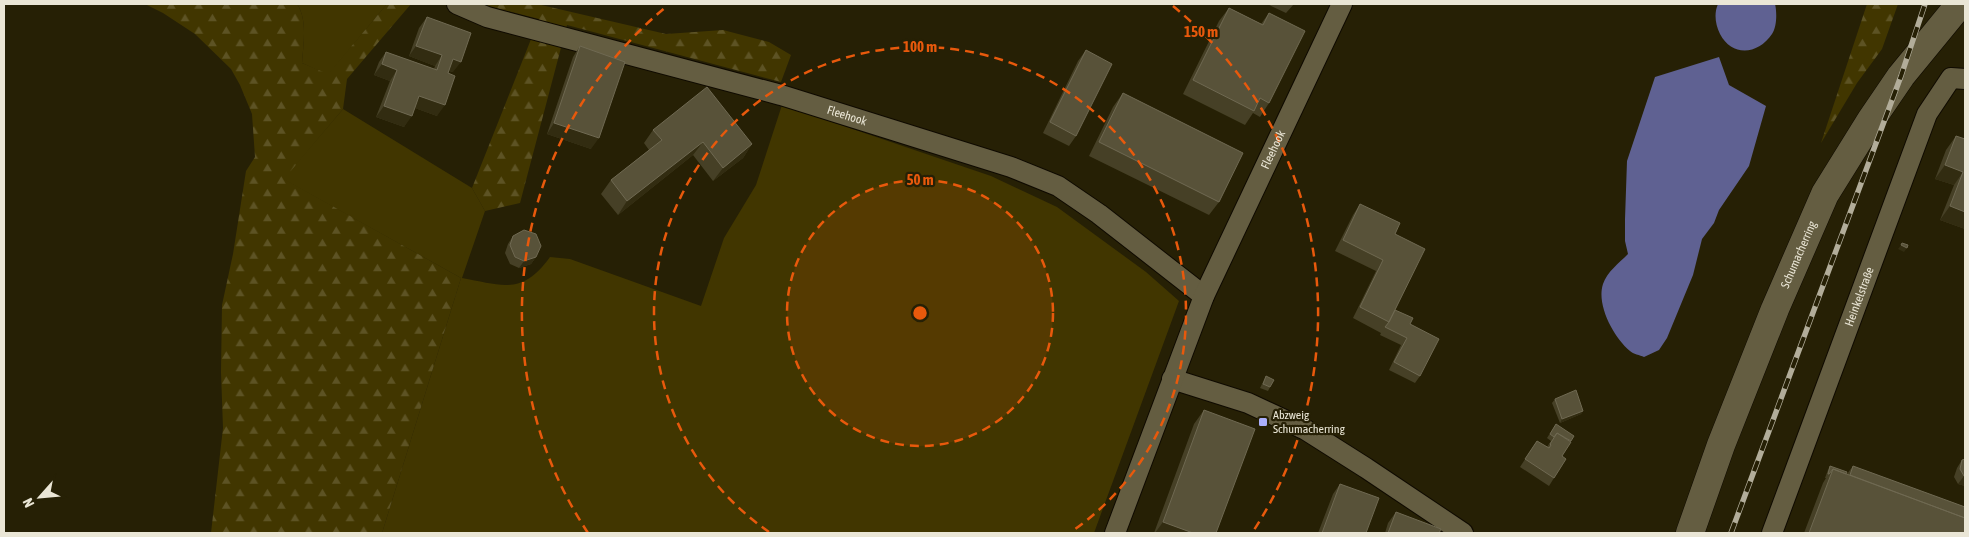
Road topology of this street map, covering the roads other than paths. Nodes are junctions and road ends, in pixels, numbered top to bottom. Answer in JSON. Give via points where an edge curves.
{"nodes":[{"id":1,"x":457,"y":4,"type":"edge"},
{"id":2,"x":1342,"y":4,"type":"edge"},
{"id":3,"x":1960,"y":4,"type":"edge"},
{"id":4,"x":1965,"y":79,"type":"edge"},
{"id":5,"x":1204,"y":296,"type":"junction"},
{"id":6,"x":1172,"y":379,"type":"junction"},
{"id":7,"x":1115,"y":533,"type":"edge"},
{"id":8,"x":1463,"y":533,"type":"edge"},
{"id":9,"x":1690,"y":533,"type":"edge"},
{"id":10,"x":1772,"y":533,"type":"edge"}],
"edges":[{"from":1,"to":5,"type":"street","name":"Fleehook","via":[[487,17],[781,95],[1011,167],[1058,186]]},
{"from":2,"to":5,"type":"street","name":"Fleehook"},
{"from":3,"to":9,"type":"main road","name":"Schumacherring","via":[[1901,76],[1825,194],[1775,309]]},
{"from":4,"to":10,"type":"street","name":"Heinkelstraße","via":[[1951,78],[1927,114]]},
{"from":5,"to":6,"type":"street","name":"Fleehook"},
{"from":6,"to":7,"type":"street","name":"Fleehook"},
{"from":6,"to":8,"type":"street","via":[[1248,404],[1306,430]]}]}
